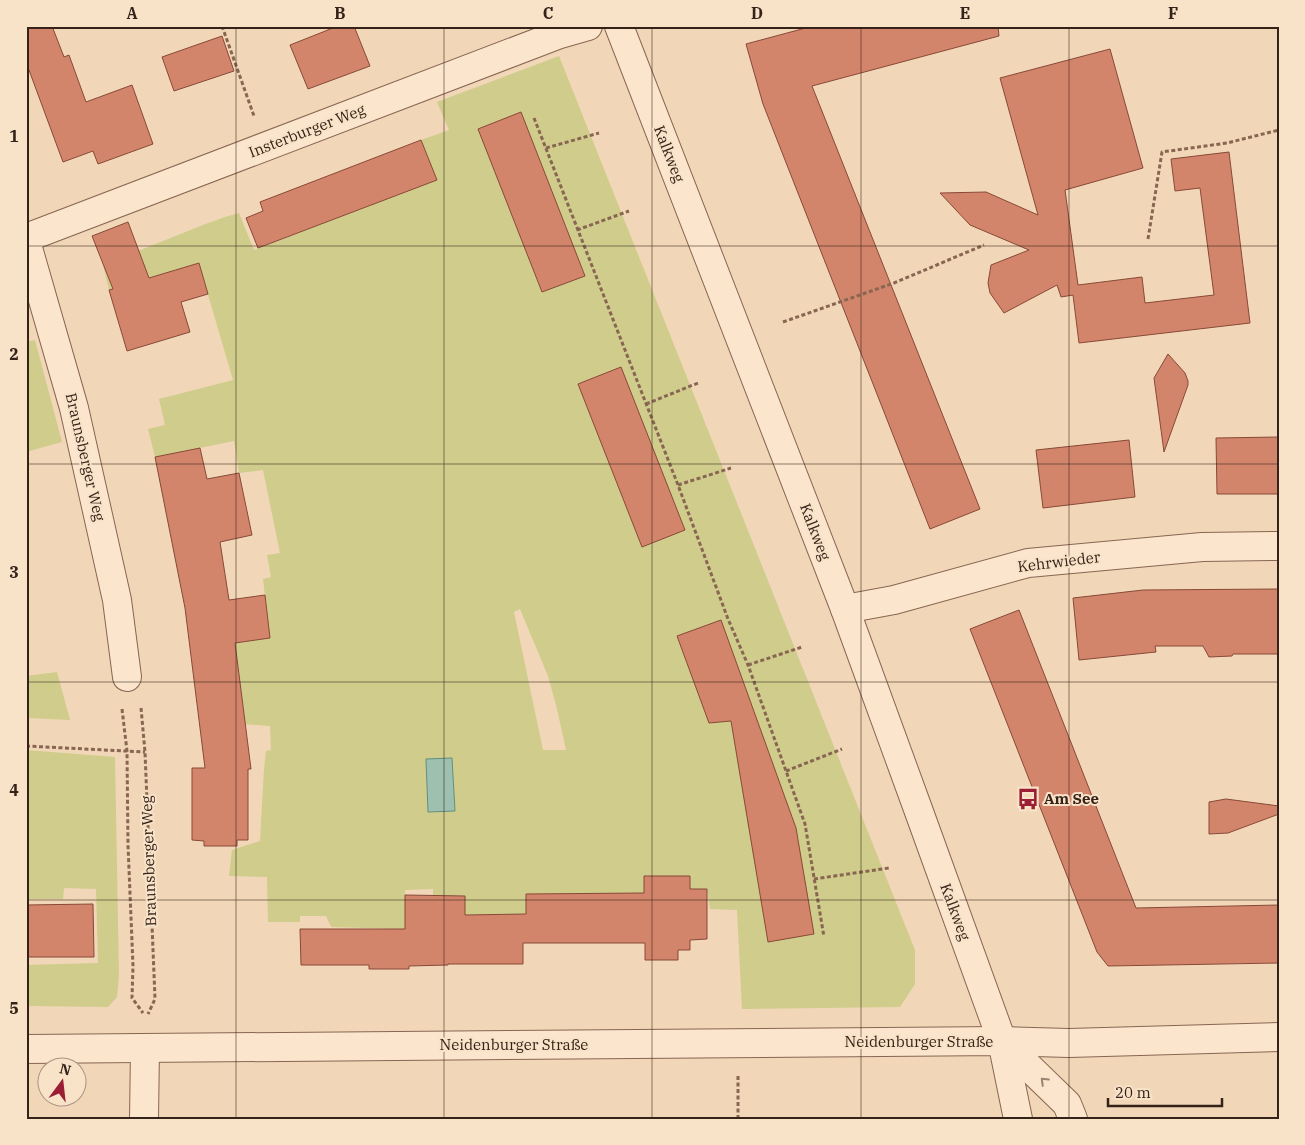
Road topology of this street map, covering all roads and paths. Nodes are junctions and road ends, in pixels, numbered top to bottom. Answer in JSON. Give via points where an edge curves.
{"nodes":[{"id":1,"x":222,"y":26,"type":"edge"},
{"id":2,"x":588,"y":26,"type":"edge"},
{"id":3,"x":619,"y":26,"type":"edge"},
{"id":4,"x":534,"y":118,"type":"dead end"},
{"id":5,"x":1279,"y":130,"type":"edge"},
{"id":6,"x":599,"y":132,"type":"dead end"},
{"id":7,"x":265,"y":147,"type":"junction"},
{"id":8,"x":546,"y":148,"type":"junction"},
{"id":9,"x":629,"y":211,"type":"dead end"},
{"id":10,"x":578,"y":230,"type":"junction"},
{"id":11,"x":1148,"y":239,"type":"dead end"},
{"id":12,"x":26,"y":240,"type":"edge"},
{"id":13,"x":984,"y":245,"type":"dead end"},
{"id":14,"x":783,"y":322,"type":"dead end"},
{"id":15,"x":698,"y":383,"type":"dead end"},
{"id":16,"x":646,"y":404,"type":"junction"},
{"id":17,"x":731,"y":468,"type":"dead end"},
{"id":18,"x":678,"y":485,"type":"junction"},
{"id":19,"x":1279,"y":546,"type":"edge"},
{"id":20,"x":845,"y":609,"type":"junction"},
{"id":21,"x":802,"y":647,"type":"dead end"},
{"id":22,"x":748,"y":665,"type":"junction"},
{"id":23,"x":127,"y":677,"type":"junction"},
{"id":24,"x":26,"y":746,"type":"edge"},
{"id":25,"x":842,"y":749,"type":"dead end"},
{"id":26,"x":126,"y":751,"type":"junction"},
{"id":27,"x":145,"y":752,"type":"junction"},
{"id":28,"x":786,"y":771,"type":"junction"},
{"id":29,"x":889,"y":868,"type":"dead end"},
{"id":30,"x":814,"y":879,"type":"junction"},
{"id":31,"x":824,"y":937,"type":"dead end"},
{"id":32,"x":1279,"y":1037,"type":"edge"},
{"id":33,"x":1002,"y":1041,"type":"junction"},
{"id":34,"x":737,"y":1043,"type":"junction"},
{"id":35,"x":145,"y":1048,"type":"junction"},
{"id":36,"x":26,"y":1049,"type":"edge"},
{"id":37,"x":144,"y":1119,"type":"edge"},
{"id":38,"x":738,"y":1119,"type":"edge"},
{"id":39,"x":1018,"y":1119,"type":"edge"},
{"id":40,"x":1073,"y":1119,"type":"edge"}],
"edges":[{"from":1,"to":7,"type":"path"},
{"from":2,"to":7,"type":"street","name":"Insterburger Weg"},
{"from":3,"to":20,"type":"street","name":"Kalkweg"},
{"from":4,"to":8,"type":"path"},
{"from":5,"to":11,"type":"path","via":[[1227,143],[1162,152]]},
{"from":6,"to":8,"type":"path"},
{"from":7,"to":12,"type":"street","name":"Insterburger Weg"},
{"from":8,"to":10,"type":"path"},
{"from":9,"to":10,"type":"path"},
{"from":10,"to":16,"type":"path"},
{"from":12,"to":23,"type":"street","name":"Braunsberger Weg","via":[[74,408],[117,600]]},
{"from":13,"to":14,"type":"path","via":[[894,283]]},
{"from":15,"to":16,"type":"path"},
{"from":16,"to":18,"type":"path"},
{"from":17,"to":18,"type":"path"},
{"from":18,"to":22,"type":"path"},
{"from":19,"to":20,"type":"street","name":"Kehrwieder","via":[[1202,547],[1028,564],[894,600]]},
{"from":20,"to":33,"type":"street","name":"Kalkweg"},
{"from":21,"to":22,"type":"path"},
{"from":22,"to":28,"type":"path"},
{"from":23,"to":26,"type":"path","name":"Braunsberger Weg","via":[[121,695]]},
{"from":23,"to":27,"type":"path","name":"Braunsberger Weg","via":[[140,693]]},
{"from":24,"to":26,"type":"path"},
{"from":25,"to":28,"type":"path"},
{"from":26,"to":27,"type":"path"},
{"from":26,"to":27,"type":"path","name":"Braunsberger Weg","via":[[132,998],[146,1018],[155,999]]},
{"from":28,"to":30,"type":"path","via":[[804,824]]},
{"from":29,"to":30,"type":"path"},
{"from":30,"to":31,"type":"path"},
{"from":32,"to":33,"type":"street","via":[[1069,1043]]},
{"from":33,"to":34,"type":"street","name":"Neidenburger Straße"},
{"from":33,"to":39,"type":"street","name":"Kalkweg"},
{"from":40,"to":33,"type":"street","name":"Kalkweg","one_way":true,"via":[[1067,1104]]},
{"from":34,"to":35,"type":"street","name":"Neidenburger Straße"},
{"from":34,"to":38,"type":"path"},
{"from":35,"to":36,"type":"street","name":"Neidenburger Straße"},
{"from":35,"to":37,"type":"street"}]}
